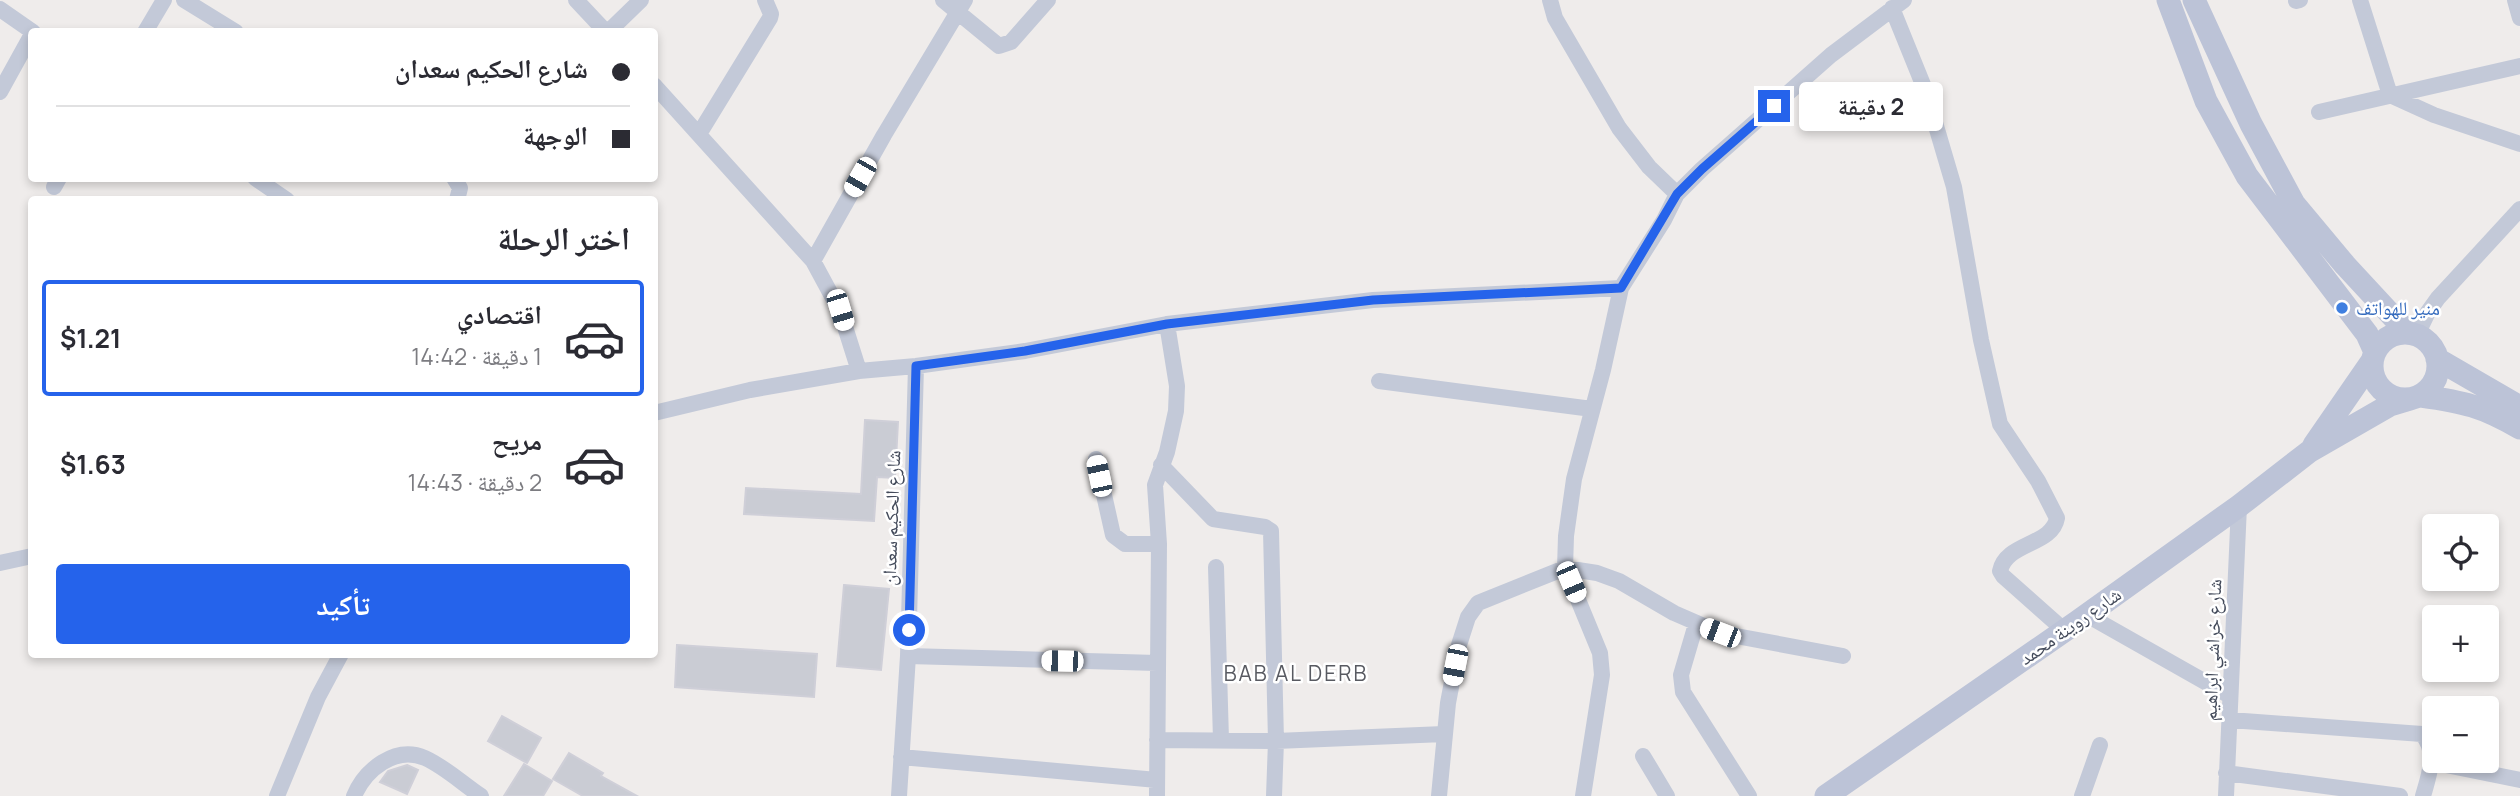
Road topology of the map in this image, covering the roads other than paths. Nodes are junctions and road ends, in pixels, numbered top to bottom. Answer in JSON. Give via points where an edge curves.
{"nodes":[{"id":1,"x":164,"y":0,"type":"edge"},
{"id":2,"x":184,"y":0,"type":"edge"},
{"id":3,"x":576,"y":0,"type":"edge"},
{"id":4,"x":641,"y":0,"type":"edge"},
{"id":5,"x":765,"y":0,"type":"edge"},
{"id":6,"x":943,"y":0,"type":"edge"},
{"id":7,"x":1048,"y":0,"type":"edge"},
{"id":8,"x":1550,"y":0,"type":"edge"},
{"id":9,"x":2168,"y":0,"type":"edge"},
{"id":10,"x":2194,"y":0,"type":"edge"},
{"id":11,"x":2360,"y":0,"type":"edge"},
{"id":12,"x":2515,"y":0,"type":"edge"},
{"id":13,"x":1898,"y":4,"type":"edge"},
{"id":14,"x":961,"y":6,"type":"edge"},
{"id":15,"x":0,"y":9,"type":"edge"},
{"id":16,"x":2520,"y":18,"type":"edge"},
{"id":17,"x":147,"y":28,"type":"edge"},
{"id":18,"x":230,"y":28,"type":"edge"},
{"id":19,"x":603,"y":28,"type":"edge"},
{"id":20,"x":611,"y":28,"type":"edge"},
{"id":21,"x":28,"y":30,"type":"edge"},
{"id":22,"x":28,"y":40,"type":"edge"},
{"id":23,"x":2520,"y":65,"type":"edge"},
{"id":24,"x":658,"y":89,"type":"edge"},
{"id":25,"x":0,"y":92,"type":"edge"},
{"id":26,"x":2390,"y":95,"type":"junction"},
{"id":27,"x":2319,"y":113,"type":"dead end"},
{"id":28,"x":699,"y":134,"type":"junction"},
{"id":29,"x":2520,"y":144,"type":"edge"},
{"id":30,"x":261,"y":182,"type":"edge"},
{"id":31,"x":1677,"y":194,"type":"junction"},
{"id":32,"x":282,"y":196,"type":"edge"},
{"id":33,"x":2520,"y":209,"type":"edge"},
{"id":34,"x":813,"y":261,"type":"junction"},
{"id":35,"x":1621,"y":288,"type":"junction"},
{"id":36,"x":1167,"y":324,"type":"junction"},
{"id":37,"x":2412,"y":334,"type":"junction"},
{"id":38,"x":2374,"y":357,"type":"junction"},
{"id":39,"x":2437,"y":359,"type":"junction"},
{"id":40,"x":916,"y":366,"type":"junction"},
{"id":41,"x":859,"y":371,"type":"junction"},
{"id":42,"x":1379,"y":381,"type":"dead end"},
{"id":43,"x":2416,"y":398,"type":"junction"},
{"id":44,"x":2520,"y":407,"type":"edge"},
{"id":45,"x":1592,"y":409,"type":"junction"},
{"id":46,"x":658,"y":412,"type":"edge"},
{"id":47,"x":2520,"y":428,"type":"edge"},
{"id":48,"x":2310,"y":451,"type":"junction"},
{"id":49,"x":1096,"y":459,"type":"dead end"},
{"id":50,"x":1161,"y":465,"type":"junction"},
{"id":51,"x":2239,"y":506,"type":"junction"},
{"id":52,"x":1159,"y":544,"type":"junction"},
{"id":53,"x":28,"y":557,"type":"edge"},
{"id":54,"x":0,"y":564,"type":"edge"},
{"id":55,"x":1216,"y":567,"type":"dead end"},
{"id":56,"x":1565,"y":568,"type":"junction"},
{"id":57,"x":2087,"y":615,"type":"junction"},
{"id":58,"x":1696,"y":624,"type":"junction"},
{"id":59,"x":2065,"y":631,"type":"junction"},
{"id":60,"x":908,"y":656,"type":"junction"},
{"id":61,"x":1843,"y":656,"type":"dead end"},
{"id":62,"x":339,"y":658,"type":"edge"},
{"id":63,"x":1157,"y":663,"type":"junction"},
{"id":64,"x":2230,"y":696,"type":"junction"},
{"id":65,"x":2230,"y":720,"type":"junction"},
{"id":66,"x":1444,"y":734,"type":"junction"},
{"id":67,"x":2422,"y":734,"type":"edge"},
{"id":68,"x":1157,"y":740,"type":"junction"},
{"id":69,"x":1221,"y":740,"type":"junction"},
{"id":70,"x":1276,"y":741,"type":"junction"},
{"id":71,"x":2100,"y":744,"type":"dead end"},
{"id":72,"x":1643,"y":756,"type":"dead end"},
{"id":73,"x":901,"y":757,"type":"junction"},
{"id":74,"x":2226,"y":773,"type":"junction"},
{"id":75,"x":2428,"y":773,"type":"edge"},
{"id":76,"x":2485,"y":773,"type":"edge"},
{"id":77,"x":2520,"y":780,"type":"edge"},
{"id":78,"x":1157,"y":788,"type":"edge"},
{"id":79,"x":278,"y":796,"type":"edge"},
{"id":80,"x":354,"y":796,"type":"edge"},
{"id":81,"x":481,"y":796,"type":"edge"},
{"id":82,"x":899,"y":796,"type":"edge"},
{"id":83,"x":1274,"y":796,"type":"edge"},
{"id":84,"x":1439,"y":796,"type":"edge"},
{"id":85,"x":1583,"y":796,"type":"edge"},
{"id":86,"x":1667,"y":796,"type":"edge"},
{"id":87,"x":1749,"y":796,"type":"edge"},
{"id":88,"x":1826,"y":796,"type":"edge"},
{"id":89,"x":2082,"y":796,"type":"edge"},
{"id":90,"x":2226,"y":796,"type":"edge"},
{"id":91,"x":2400,"y":796,"type":"edge"},
{"id":92,"x":2423,"y":796,"type":"edge"}],
"edges":[{"from":1,"to":17,"type":"street"},
{"from":2,"to":18,"type":"street"},
{"from":3,"to":19,"type":"street"},
{"from":4,"to":20,"type":"street"},
{"from":5,"to":28,"type":"street","via":[[770,18]]},
{"from":6,"to":14,"type":"street"},
{"from":7,"to":14,"type":"street","via":[[1003,46],[995,45]]},
{"from":8,"to":31,"type":"street","via":[[1555,18],[1619,128]]},
{"from":9,"to":38,"type":"main road","via":[[2206,101],[2246,176],[2367,334]]},
{"from":10,"to":37,"type":"main road","via":[[2294,204]]},
{"from":11,"to":26,"type":"street"},
{"from":12,"to":16,"type":"street"},
{"from":13,"to":31,"type":"street","via":[[1831,55]]},
{"from":13,"to":59,"type":"street","via":[[1954,187],[2000,424],[2057,518],[2051,531],[2006,557],[2000,570]]},
{"from":14,"to":34,"type":"street"},
{"from":15,"to":21,"type":"street"},
{"from":22,"to":25,"type":"street"},
{"from":23,"to":26,"type":"street"},
{"from":24,"to":28,"type":"street"},
{"from":26,"to":27,"type":"street"},
{"from":26,"to":29,"type":"street"},
{"from":28,"to":34,"type":"street"},
{"from":30,"to":32,"type":"street"},
{"from":31,"to":35,"type":"street"},
{"from":33,"to":37,"type":"street","via":[[2438,298]]},
{"from":34,"to":41,"type":"street","via":[[840,310]]},
{"from":35,"to":36,"type":"street","via":[[1373,300]]},
{"from":35,"to":45,"type":"street"},
{"from":36,"to":40,"type":"street"},
{"from":36,"to":50,"type":"street","via":[[1177,386],[1176,411]]},
{"from":37,"to":38,"type":"main road","via":[[2389,337]]},
{"from":37,"to":39,"type":"main road","via":[[2433,348]]},
{"from":38,"to":43,"type":"main road","via":[[2372,372],[2382,390],[2390,396]]},
{"from":38,"to":48,"type":"main road"},
{"from":39,"to":43,"type":"main road","via":[[2435,380]]},
{"from":39,"to":44,"type":"main road"},
{"from":40,"to":41,"type":"street"},
{"from":40,"to":60,"type":"street","name":"شارع الحكيم سعدان"},
{"from":41,"to":46,"type":"street"},
{"from":42,"to":45,"type":"street"},
{"from":43,"to":47,"type":"main road","via":[[2465,403],[2489,410]]},
{"from":43,"to":48,"type":"main road","via":[[2390,405]]},
{"from":45,"to":56,"type":"street","via":[[1574,478]]},
{"from":48,"to":51,"type":"main road","name":"شارع روينة محمد"},
{"from":49,"to":52,"type":"street","via":[[1113,535],[1125,544]]},
{"from":50,"to":52,"type":"street","via":[[1155,485]]},
{"from":50,"to":70,"type":"street","via":[[1213,519],[1271,531]]},
{"from":51,"to":57,"type":"main road","name":"شارع روينة محمد"},
{"from":51,"to":64,"type":"street","name":"شارع خراشي ابراهيم"},
{"from":52,"to":63,"type":"street"},
{"from":53,"to":54,"type":"street"},
{"from":55,"to":69,"type":"street"},
{"from":56,"to":58,"type":"street","via":[[1619,581]]},
{"from":56,"to":66,"type":"street","via":[[1478,603],[1459,645]]},
{"from":56,"to":85,"type":"street","via":[[1600,653],[1602,675]]},
{"from":57,"to":59,"type":"main road","name":"شارع روينة محمد"},
{"from":57,"to":64,"type":"street"},
{"from":58,"to":61,"type":"street","via":[[1720,633]]},
{"from":58,"to":87,"type":"street","via":[[1681,685]]},
{"from":59,"to":88,"type":"main road","name":"شارع روينة محمد"},
{"from":60,"to":63,"type":"street"},
{"from":60,"to":73,"type":"street","name":"شارع الحكيم سعدان"},
{"from":62,"to":79,"type":"street"},
{"from":63,"to":68,"type":"street"},
{"from":64,"to":65,"type":"street","name":"شارع خراشي ابراهيم"},
{"from":65,"to":67,"type":"street"},
{"from":65,"to":74,"type":"street","name":"شارع خراشي ابراهيم"},
{"from":66,"to":70,"type":"street"},
{"from":66,"to":84,"type":"street"},
{"from":68,"to":69,"type":"street"},
{"from":68,"to":78,"type":"street"},
{"from":69,"to":70,"type":"street"},
{"from":70,"to":83,"type":"street"},
{"from":71,"to":89,"type":"street"},
{"from":72,"to":86,"type":"street"},
{"from":73,"to":78,"type":"street"},
{"from":73,"to":82,"type":"street","name":"شارع الحكيم سعدان"},
{"from":74,"to":90,"type":"street","name":"شارع خراشي ابراهيم"},
{"from":74,"to":91,"type":"street"},
{"from":75,"to":92,"type":"street"},
{"from":76,"to":77,"type":"street"},
{"from":80,"to":81,"type":"street","via":[[381,762],[411,755],[424,758]]}]}
